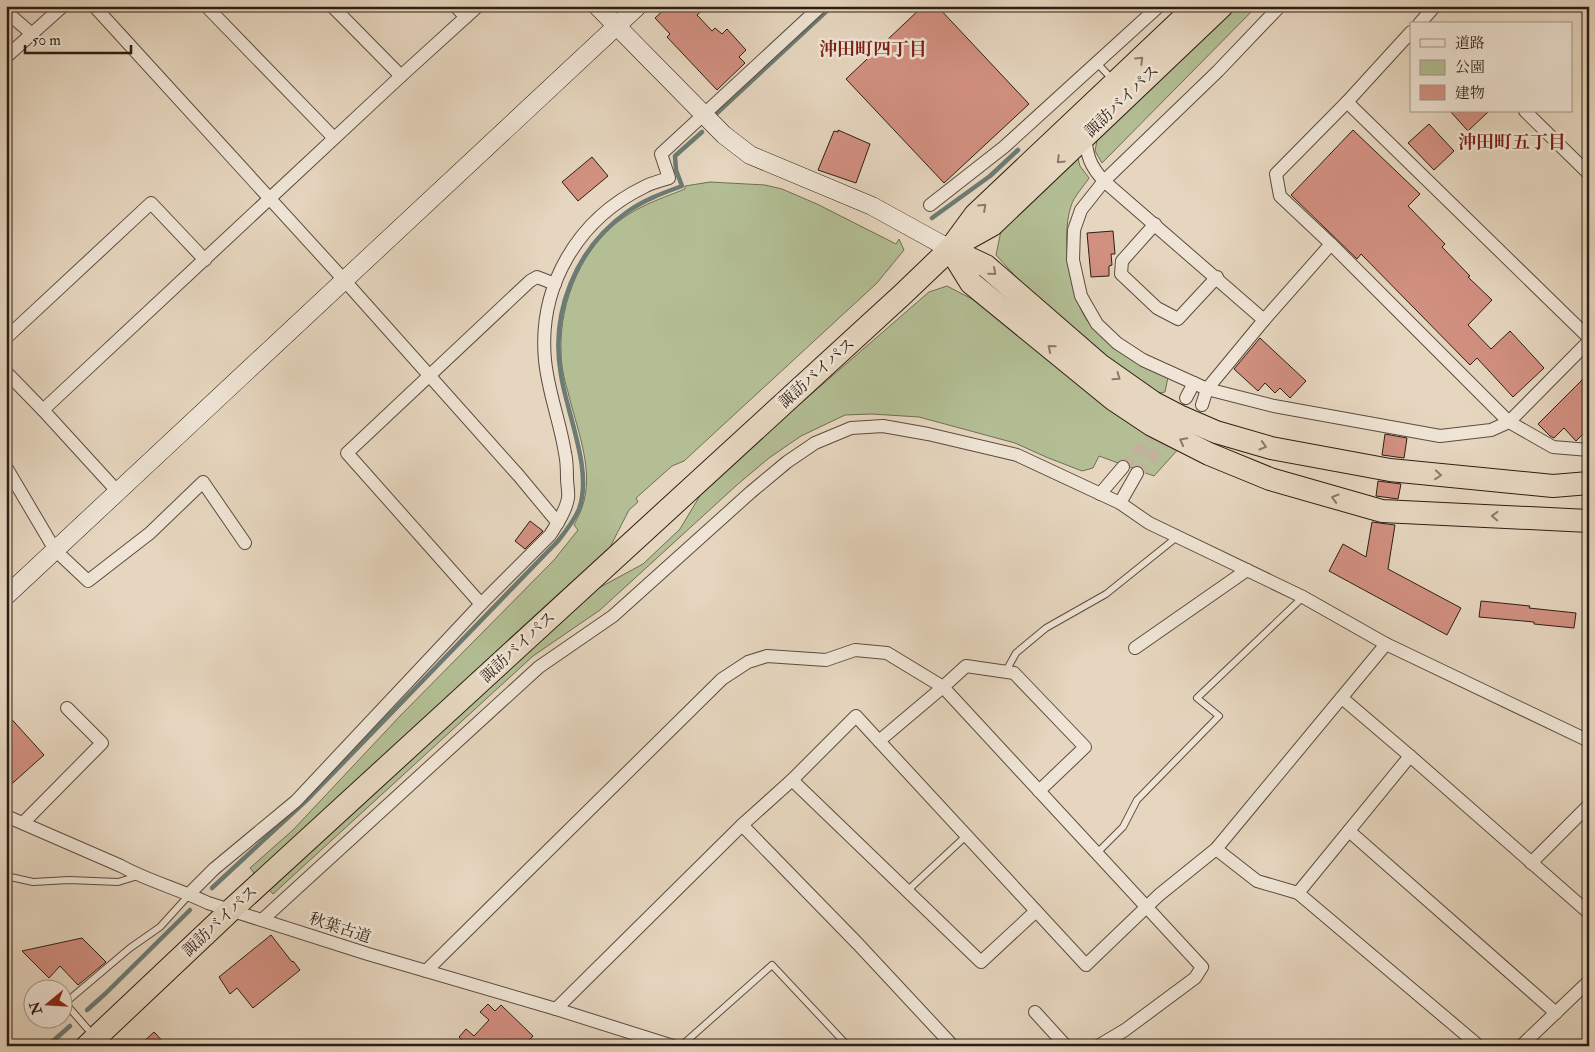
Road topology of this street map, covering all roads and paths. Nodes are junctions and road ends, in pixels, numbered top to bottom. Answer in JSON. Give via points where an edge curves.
{"nodes":[{"id":1,"x":63,"y":6,"type":"edge"},
{"id":2,"x":94,"y":6,"type":"edge"},
{"id":3,"x":206,"y":6,"type":"edge"},
{"id":4,"x":332,"y":6,"type":"edge"},
{"id":5,"x":455,"y":6,"type":"edge"},
{"id":6,"x":478,"y":6,"type":"edge"},
{"id":7,"x":597,"y":6,"type":"edge"},
{"id":8,"x":638,"y":6,"type":"edge"},
{"id":9,"x":821,"y":6,"type":"edge"},
{"id":10,"x":1159,"y":6,"type":"edge"},
{"id":11,"x":1222,"y":6,"type":"edge"},
{"id":12,"x":1280,"y":6,"type":"edge"},
{"id":13,"x":1189,"y":10,"type":"edge"},
{"id":14,"x":11,"y":12,"type":"edge"},
{"id":15,"x":466,"y":18,"type":"junction"},
{"id":16,"x":616,"y":26,"type":"junction"},
{"id":17,"x":1410,"y":33,"type":"edge"},
{"id":18,"x":32,"y":34,"type":"junction"},
{"id":19,"x":6,"y":57,"type":"edge"},
{"id":20,"x":1095,"y":61,"type":"junction"},
{"id":21,"x":401,"y":76,"type":"junction"},
{"id":22,"x":1115,"y":83,"type":"junction"},
{"id":23,"x":1347,"y":102,"type":"junction"},
{"id":24,"x":1526,"y":112,"type":"edge"},
{"id":25,"x":703,"y":114,"type":"junction"},
{"id":26,"x":1085,"y":136,"type":"junction"},
{"id":27,"x":334,"y":138,"type":"junction"},
{"id":28,"x":1589,"y":174,"type":"edge"},
{"id":29,"x":1104,"y":181,"type":"junction"},
{"id":30,"x":268,"y":199,"type":"junction"},
{"id":31,"x":930,"y":205,"type":"dead end"},
{"id":32,"x":1155,"y":224,"type":"junction"},
{"id":33,"x":1331,"y":244,"type":"junction"},
{"id":34,"x":950,"y":249,"type":"junction"},
{"id":35,"x":205,"y":260,"type":"junction"},
{"id":36,"x":1217,"y":277,"type":"junction"},
{"id":37,"x":345,"y":281,"type":"junction"},
{"id":38,"x":554,"y":284,"type":"junction"},
{"id":39,"x":1264,"y":320,"type":"junction"},
{"id":40,"x":6,"y":338,"type":"edge"},
{"id":41,"x":1589,"y":339,"type":"edge"},
{"id":42,"x":6,"y":372,"type":"edge"},
{"id":43,"x":430,"y":376,"type":"junction"},
{"id":44,"x":1194,"y":383,"type":"junction"},
{"id":45,"x":1207,"y":389,"type":"junction"},
{"id":46,"x":1186,"y":398,"type":"tunnel mouth"},
{"id":47,"x":1202,"y":405,"type":"tunnel mouth"},
{"id":48,"x":43,"y":410,"type":"junction"},
{"id":49,"x":1509,"y":422,"type":"junction"},
{"id":50,"x":1589,"y":450,"type":"edge"},
{"id":51,"x":6,"y":467,"type":"edge"},
{"id":52,"x":1123,"y":467,"type":"tunnel mouth"},
{"id":53,"x":1137,"y":473,"type":"tunnel mouth"},
{"id":54,"x":1589,"y":483,"type":"edge"},
{"id":55,"x":117,"y":491,"type":"junction"},
{"id":56,"x":1100,"y":494,"type":"junction"},
{"id":57,"x":1120,"y":503,"type":"junction"},
{"id":58,"x":1589,"y":508,"type":"edge"},
{"id":59,"x":1544,"y":518,"type":"junction"},
{"id":60,"x":1589,"y":520,"type":"edge"},
{"id":61,"x":558,"y":523,"type":"junction"},
{"id":62,"x":1178,"y":537,"type":"junction"},
{"id":63,"x":245,"y":543,"type":"dead end"},
{"id":64,"x":55,"y":550,"type":"junction"},
{"id":65,"x":1247,"y":570,"type":"junction"},
{"id":66,"x":6,"y":596,"type":"edge"},
{"id":67,"x":1303,"y":597,"type":"junction"},
{"id":68,"x":481,"y":604,"type":"junction"},
{"id":69,"x":1386,"y":644,"type":"junction"},
{"id":70,"x":1135,"y":648,"type":"dead end"},
{"id":71,"x":1006,"y":671,"type":"junction"},
{"id":72,"x":943,"y":687,"type":"junction"},
{"id":73,"x":1342,"y":698,"type":"junction"},
{"id":74,"x":67,"y":708,"type":"dead end"},
{"id":75,"x":879,"y":741,"type":"junction"},
{"id":76,"x":1589,"y":741,"type":"edge"},
{"id":77,"x":1410,"y":756,"type":"junction"},
{"id":78,"x":792,"y":780,"type":"junction"},
{"id":79,"x":1039,"y":791,"type":"junction"},
{"id":80,"x":1589,"y":804,"type":"edge"},
{"id":81,"x":6,"y":816,"type":"edge"},
{"id":82,"x":23,"y":823,"type":"junction"},
{"id":83,"x":742,"y":825,"type":"junction"},
{"id":84,"x":1349,"y":832,"type":"junction"},
{"id":85,"x":966,"y":836,"type":"junction"},
{"id":86,"x":1216,"y":849,"type":"junction"},
{"id":87,"x":1097,"y":853,"type":"junction"},
{"id":88,"x":1531,"y":863,"type":"junction"},
{"id":89,"x":6,"y":876,"type":"edge"},
{"id":90,"x":138,"y":876,"type":"junction"},
{"id":91,"x":907,"y":891,"type":"junction"},
{"id":92,"x":1298,"y":893,"type":"junction"},
{"id":93,"x":190,"y":894,"type":"junction"},
{"id":94,"x":1146,"y":907,"type":"junction"},
{"id":95,"x":232,"y":910,"type":"junction"},
{"id":96,"x":1036,"y":911,"type":"junction"},
{"id":97,"x":1589,"y":913,"type":"edge"},
{"id":98,"x":262,"y":920,"type":"junction"},
{"id":99,"x":426,"y":971,"type":"junction"},
{"id":100,"x":1589,"y":981,"type":"edge"},
{"id":101,"x":556,"y":1009,"type":"junction"},
{"id":102,"x":1035,"y":1012,"type":"dead end"},
{"id":103,"x":1556,"y":1012,"type":"junction"},
{"id":104,"x":91,"y":1042,"type":"edge"},
{"id":105,"x":673,"y":1046,"type":"edge"},
{"id":106,"x":681,"y":1046,"type":"edge"},
{"id":107,"x":846,"y":1046,"type":"edge"},
{"id":108,"x":953,"y":1046,"type":"edge"},
{"id":109,"x":1066,"y":1046,"type":"edge"},
{"id":110,"x":1098,"y":1046,"type":"edge"},
{"id":111,"x":1479,"y":1046,"type":"edge"},
{"id":112,"x":1521,"y":1046,"type":"edge"}],
"edges":[{"from":1,"to":18,"type":"street"},
{"from":2,"to":30,"type":"street"},
{"from":3,"to":27,"type":"street"},
{"from":4,"to":21,"type":"street"},
{"from":5,"to":15,"type":"street"},
{"from":6,"to":15,"type":"street"},
{"from":7,"to":16,"type":"street"},
{"from":8,"to":16,"type":"street"},
{"from":9,"to":25,"type":"street"},
{"from":10,"to":20,"type":"street"},
{"from":11,"to":26,"type":"highway","name":"諏訪バイパス"},
{"from":12,"to":29,"type":"street"},
{"from":22,"to":13,"type":"highway","name":"諏訪バイパス","one_way":true},
{"from":14,"to":18,"type":"street"},
{"from":15,"to":21,"type":"street"},
{"from":16,"to":25,"type":"street"},
{"from":16,"to":37,"type":"street"},
{"from":17,"to":23,"type":"street"},
{"from":18,"to":19,"type":"street"},
{"from":20,"to":22,"type":"lane"},
{"from":20,"to":31,"type":"street","via":[[1004,147]]},
{"from":21,"to":27,"type":"street"},
{"from":34,"to":22,"type":"highway","name":"諏訪バイパス","one_way":true,"via":[[975,215]]},
{"from":23,"to":33,"type":"street","via":[[1276,174],[1280,196]]},
{"from":23,"to":41,"type":"street"},
{"from":24,"to":28,"type":"street"},
{"from":25,"to":34,"type":"street","via":[[750,155],[872,206]]},
{"from":25,"to":38,"type":"street","via":[[661,154],[669,178],[645,186],[606,210],[576,242]]},
{"from":26,"to":29,"type":"street","via":[[1087,154]]},
{"from":26,"to":34,"type":"highway","name":"諏訪バイパス","one_way":true,"via":[[992,225]]},
{"from":27,"to":30,"type":"street"},
{"from":29,"to":32,"type":"street"},
{"from":29,"to":44,"type":"street","via":[[1081,210],[1074,230],[1073,260],[1080,296],[1097,324],[1117,343],[1143,360]]},
{"from":30,"to":35,"type":"street"},
{"from":30,"to":37,"type":"street"},
{"from":32,"to":36,"type":"street"},
{"from":32,"to":36,"type":"street","via":[[1122,261],[1121,274],[1157,308],[1178,319]]},
{"from":33,"to":39,"type":"street"},
{"from":33,"to":49,"type":"street"},
{"from":34,"to":54,"type":"highway","one_way":true,"via":[[986,266],[1100,366],[1154,403],[1216,432],[1270,448],[1390,470],[1553,486]]},
{"from":59,"to":34,"type":"highway","one_way":true,"via":[[1382,512],[1270,479],[1208,454],[1152,425],[1112,399],[971,283]]},
{"from":34,"to":95,"type":"highway","name":"諏訪バイパス"},
{"from":35,"to":40,"type":"street","via":[[151,203]]},
{"from":35,"to":48,"type":"street"},
{"from":36,"to":39,"type":"street"},
{"from":37,"to":43,"type":"street"},
{"from":37,"to":55,"type":"street"},
{"from":38,"to":43,"type":"street","via":[[537,277],[530,281]]},
{"from":38,"to":61,"type":"street","via":[[546,322],[545,359],[550,393],[566,453],[568,498]]},
{"from":39,"to":45,"type":"street"},
{"from":41,"to":49,"type":"street"},
{"from":42,"to":48,"type":"street"},
{"from":43,"to":61,"type":"street"},
{"from":43,"to":68,"type":"street","via":[[347,453]]},
{"from":44,"to":45,"type":"street"},
{"from":44,"to":46,"type":"street"},
{"from":45,"to":47,"type":"street"},
{"from":45,"to":49,"type":"street","via":[[1274,406],[1440,436],[1491,430]]},
{"from":48,"to":55,"type":"street"},
{"from":49,"to":50,"type":"street","via":[[1553,448]]},
{"from":51,"to":64,"type":"street"},
{"from":52,"to":56,"type":"street"},
{"from":53,"to":57,"type":"street"},
{"from":55,"to":64,"type":"street"},
{"from":56,"to":57,"type":"street"},
{"from":56,"to":98,"type":"street","via":[[1017,455],[901,429],[883,426],[851,428],[815,442],[750,492],[613,616],[539,667]]},
{"from":57,"to":62,"type":"street","via":[[1149,523]]},
{"from":58,"to":59,"type":"highway"},
{"from":59,"to":60,"type":"highway"},
{"from":61,"to":68,"type":"street","via":[[539,547]]},
{"from":62,"to":65,"type":"street"},
{"from":62,"to":71,"type":"lane","via":[[1106,594],[1046,628],[1016,653]]},
{"from":63,"to":64,"type":"street","via":[[203,482],[150,533],[88,581]]},
{"from":64,"to":66,"type":"street"},
{"from":65,"to":67,"type":"street"},
{"from":65,"to":70,"type":"street"},
{"from":67,"to":69,"type":"street"},
{"from":67,"to":87,"type":"lane","via":[[1198,698],[1219,716],[1137,800],[1123,827]]},
{"from":68,"to":93,"type":"street","via":[[296,801],[214,869]]},
{"from":69,"to":73,"type":"street"},
{"from":69,"to":76,"type":"street"},
{"from":71,"to":72,"type":"street","via":[[966,666]]},
{"from":71,"to":79,"type":"street","via":[[1014,673],[1085,747]]},
{"from":72,"to":75,"type":"street"},
{"from":72,"to":79,"type":"street"},
{"from":72,"to":99,"type":"street","via":[[887,653],[855,650],[826,660],[767,656],[748,662],[722,679]]},
{"from":73,"to":77,"type":"street"},
{"from":73,"to":86,"type":"street"},
{"from":74,"to":82,"type":"street","via":[[102,743]]},
{"from":75,"to":78,"type":"street","via":[[856,716]]},
{"from":75,"to":85,"type":"street"},
{"from":77,"to":84,"type":"street"},
{"from":77,"to":88,"type":"street"},
{"from":78,"to":83,"type":"street"},
{"from":78,"to":91,"type":"street"},
{"from":79,"to":87,"type":"street"},
{"from":80,"to":88,"type":"street"},
{"from":81,"to":82,"type":"street","name":"秋葉古道"},
{"from":82,"to":90,"type":"street","name":"秋葉古道"},
{"from":83,"to":101,"type":"street"},
{"from":83,"to":108,"type":"street"},
{"from":84,"to":92,"type":"street"},
{"from":84,"to":103,"type":"street"},
{"from":85,"to":91,"type":"lane"},
{"from":85,"to":96,"type":"street"},
{"from":86,"to":92,"type":"street","via":[[1257,881]]},
{"from":86,"to":94,"type":"street"},
{"from":87,"to":94,"type":"street"},
{"from":88,"to":97,"type":"street"},
{"from":89,"to":90,"type":"lane","via":[[33,882],[118,882]]},
{"from":90,"to":93,"type":"street","name":"秋葉古道"},
{"from":91,"to":96,"type":"street","via":[[981,962]]},
{"from":92,"to":111,"type":"street"},
{"from":93,"to":95,"type":"street","name":"秋葉古道"},
{"from":93,"to":104,"type":"lane","via":[[160,927],[65,1003]]},
{"from":94,"to":96,"type":"street","via":[[1086,965]]},
{"from":94,"to":110,"type":"street","via":[[1202,967],[1195,978]]},
{"from":95,"to":98,"type":"street","name":"秋葉古道"},
{"from":95,"to":104,"type":"highway","name":"諏訪バイパス"},
{"from":98,"to":99,"type":"street","name":"秋葉古道"},
{"from":99,"to":101,"type":"street","name":"秋葉古道"},
{"from":100,"to":103,"type":"street"},
{"from":101,"to":105,"type":"street","name":"秋葉古道"},
{"from":102,"to":109,"type":"street"},
{"from":103,"to":112,"type":"street"},
{"from":106,"to":107,"type":"lane","via":[[772,965]]}]}
